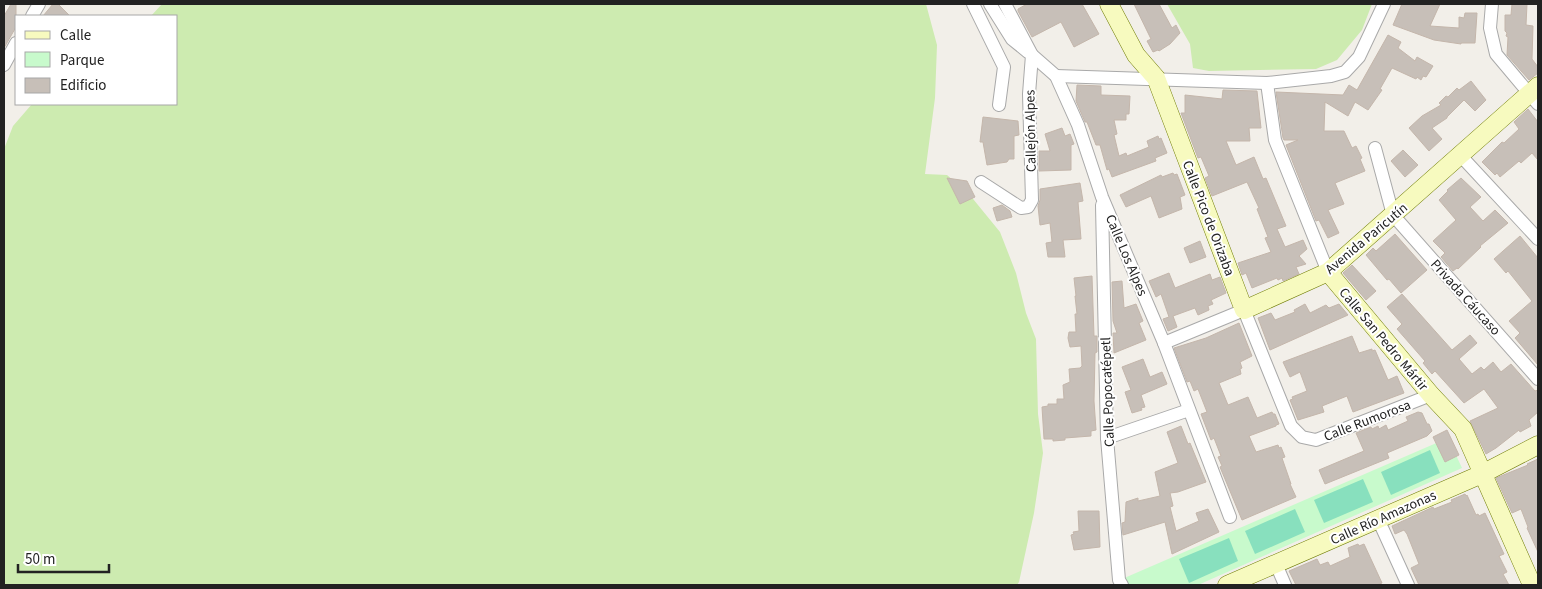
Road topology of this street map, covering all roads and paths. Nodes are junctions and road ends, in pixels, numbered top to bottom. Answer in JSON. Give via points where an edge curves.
{"nodes":[{"id":1,"x":40,"y":4,"type":"edge"},
{"id":2,"x":973,"y":4,"type":"edge"},
{"id":3,"x":990,"y":4,"type":"edge"},
{"id":4,"x":1005,"y":4,"type":"edge"},
{"id":5,"x":1109,"y":4,"type":"edge"},
{"id":6,"x":1384,"y":4,"type":"edge"},
{"id":7,"x":1492,"y":4,"type":"edge"},
{"id":8,"x":33,"y":15,"type":"edge"},
{"id":9,"x":15,"y":45,"type":"edge"},
{"id":10,"x":1032,"y":55,"type":"junction"},
{"id":11,"x":4,"y":65,"type":"edge"},
{"id":12,"x":1056,"y":76,"type":"junction"},
{"id":13,"x":1156,"y":78,"type":"junction"},
{"id":14,"x":1267,"y":83,"type":"junction"},
{"id":15,"x":1535,"y":95,"type":"edge"},
{"id":16,"x":999,"y":106,"type":"dead end"},
{"id":17,"x":1375,"y":148,"type":"dead end"},
{"id":18,"x":1461,"y":156,"type":"junction"},
{"id":19,"x":981,"y":182,"type":"dead end"},
{"id":20,"x":1102,"y":197,"type":"junction"},
{"id":21,"x":1393,"y":215,"type":"junction"},
{"id":22,"x":1538,"y":239,"type":"edge"},
{"id":23,"x":1328,"y":272,"type":"junction"},
{"id":24,"x":1244,"y":310,"type":"junction"},
{"id":25,"x":1164,"y":342,"type":"junction"},
{"id":26,"x":1538,"y":379,"type":"edge"},
{"id":27,"x":1431,"y":395,"type":"junction"},
{"id":28,"x":1189,"y":410,"type":"junction"},
{"id":29,"x":1302,"y":436,"type":"joint"},
{"id":30,"x":1107,"y":438,"type":"junction"},
{"id":31,"x":1538,"y":445,"type":"edge"},
{"id":32,"x":1482,"y":474,"type":"junction"},
{"id":33,"x":1230,"y":517,"type":"dead end"},
{"id":34,"x":1378,"y":519,"type":"junction"},
{"id":35,"x":1276,"y":564,"type":"junction"},
{"id":36,"x":1122,"y":585,"type":"edge"},
{"id":37,"x":1227,"y":585,"type":"edge"},
{"id":38,"x":1286,"y":585,"type":"edge"},
{"id":39,"x":1408,"y":585,"type":"edge"},
{"id":40,"x":1532,"y":585,"type":"edge"}],
"edges":[{"from":1,"to":8,"type":"street"},
{"from":2,"to":16,"type":"street","via":[[1004,67]]},
{"from":3,"to":10,"type":"street","via":[[1012,39]]},
{"from":4,"to":10,"type":"street","name":"Calle Los Alpes"},
{"from":5,"to":13,"type":"street","name":"Calle Pico de Orizaba","via":[[1136,56]]},
{"from":6,"to":14,"type":"street","via":[[1359,57],[1345,72]]},
{"from":7,"to":15,"type":"street","via":[[1490,28],[1496,54]]},
{"from":9,"to":11,"type":"street"},
{"from":10,"to":12,"type":"street","name":"Calle Los Alpes"},
{"from":10,"to":19,"type":"street","name":"Callejón Alpes","via":[[1029,94],[1032,200],[1028,207],[1020,208]]},
{"from":12,"to":13,"type":"street"},
{"from":12,"to":20,"type":"street","name":"Calle Los Alpes","via":[[1078,125]]},
{"from":13,"to":14,"type":"street"},
{"from":13,"to":24,"type":"street","name":"Calle Pico de Orizaba"},
{"from":14,"to":23,"type":"street","name":"Calle San Pedro Mártir","via":[[1275,140]]},
{"from":15,"to":18,"type":"street","name":"Avenida Paricutín"},
{"from":17,"to":21,"type":"street"},
{"from":18,"to":21,"type":"street","name":"Avenida Paricutín"},
{"from":18,"to":22,"type":"street"},
{"from":20,"to":25,"type":"street","name":"Calle Los Alpes"},
{"from":20,"to":30,"type":"street","name":"Calle Popocatépetl"},
{"from":21,"to":23,"type":"street","name":"Avenida Paricutín"},
{"from":21,"to":26,"type":"street","name":"Privada Cáucaso"},
{"from":23,"to":24,"type":"street","name":"Avenida Paricutín"},
{"from":23,"to":27,"type":"street","name":"Calle San Pedro Mártir"},
{"from":24,"to":25,"type":"street","name":"Avenida Paricutín"},
{"from":24,"to":29,"type":"street","name":"Calle Pico de Orizaba","via":[[1291,426]]},
{"from":25,"to":28,"type":"street","name":"Calle Los Alpes"},
{"from":27,"to":29,"type":"street","name":"Calle Rumorosa","via":[[1316,440]]},
{"from":27,"to":32,"type":"street","name":"Calle San Pedro Mártir","via":[[1463,429]]},
{"from":28,"to":30,"type":"street"},
{"from":28,"to":33,"type":"street","name":"Calle Los Alpes"},
{"from":30,"to":36,"type":"street","name":"Calle Popocatépetl"},
{"from":31,"to":32,"type":"street","name":"Calle Río Amazonas"},
{"from":32,"to":34,"type":"street","name":"Calle Río Amazonas"},
{"from":32,"to":40,"type":"street","name":"Calle San Pedro Mártir"},
{"from":34,"to":35,"type":"street","name":"Calle Río Amazonas"},
{"from":34,"to":39,"type":"street"},
{"from":35,"to":37,"type":"street","name":"Calle Río Amazonas"},
{"from":35,"to":38,"type":"street"}]}
